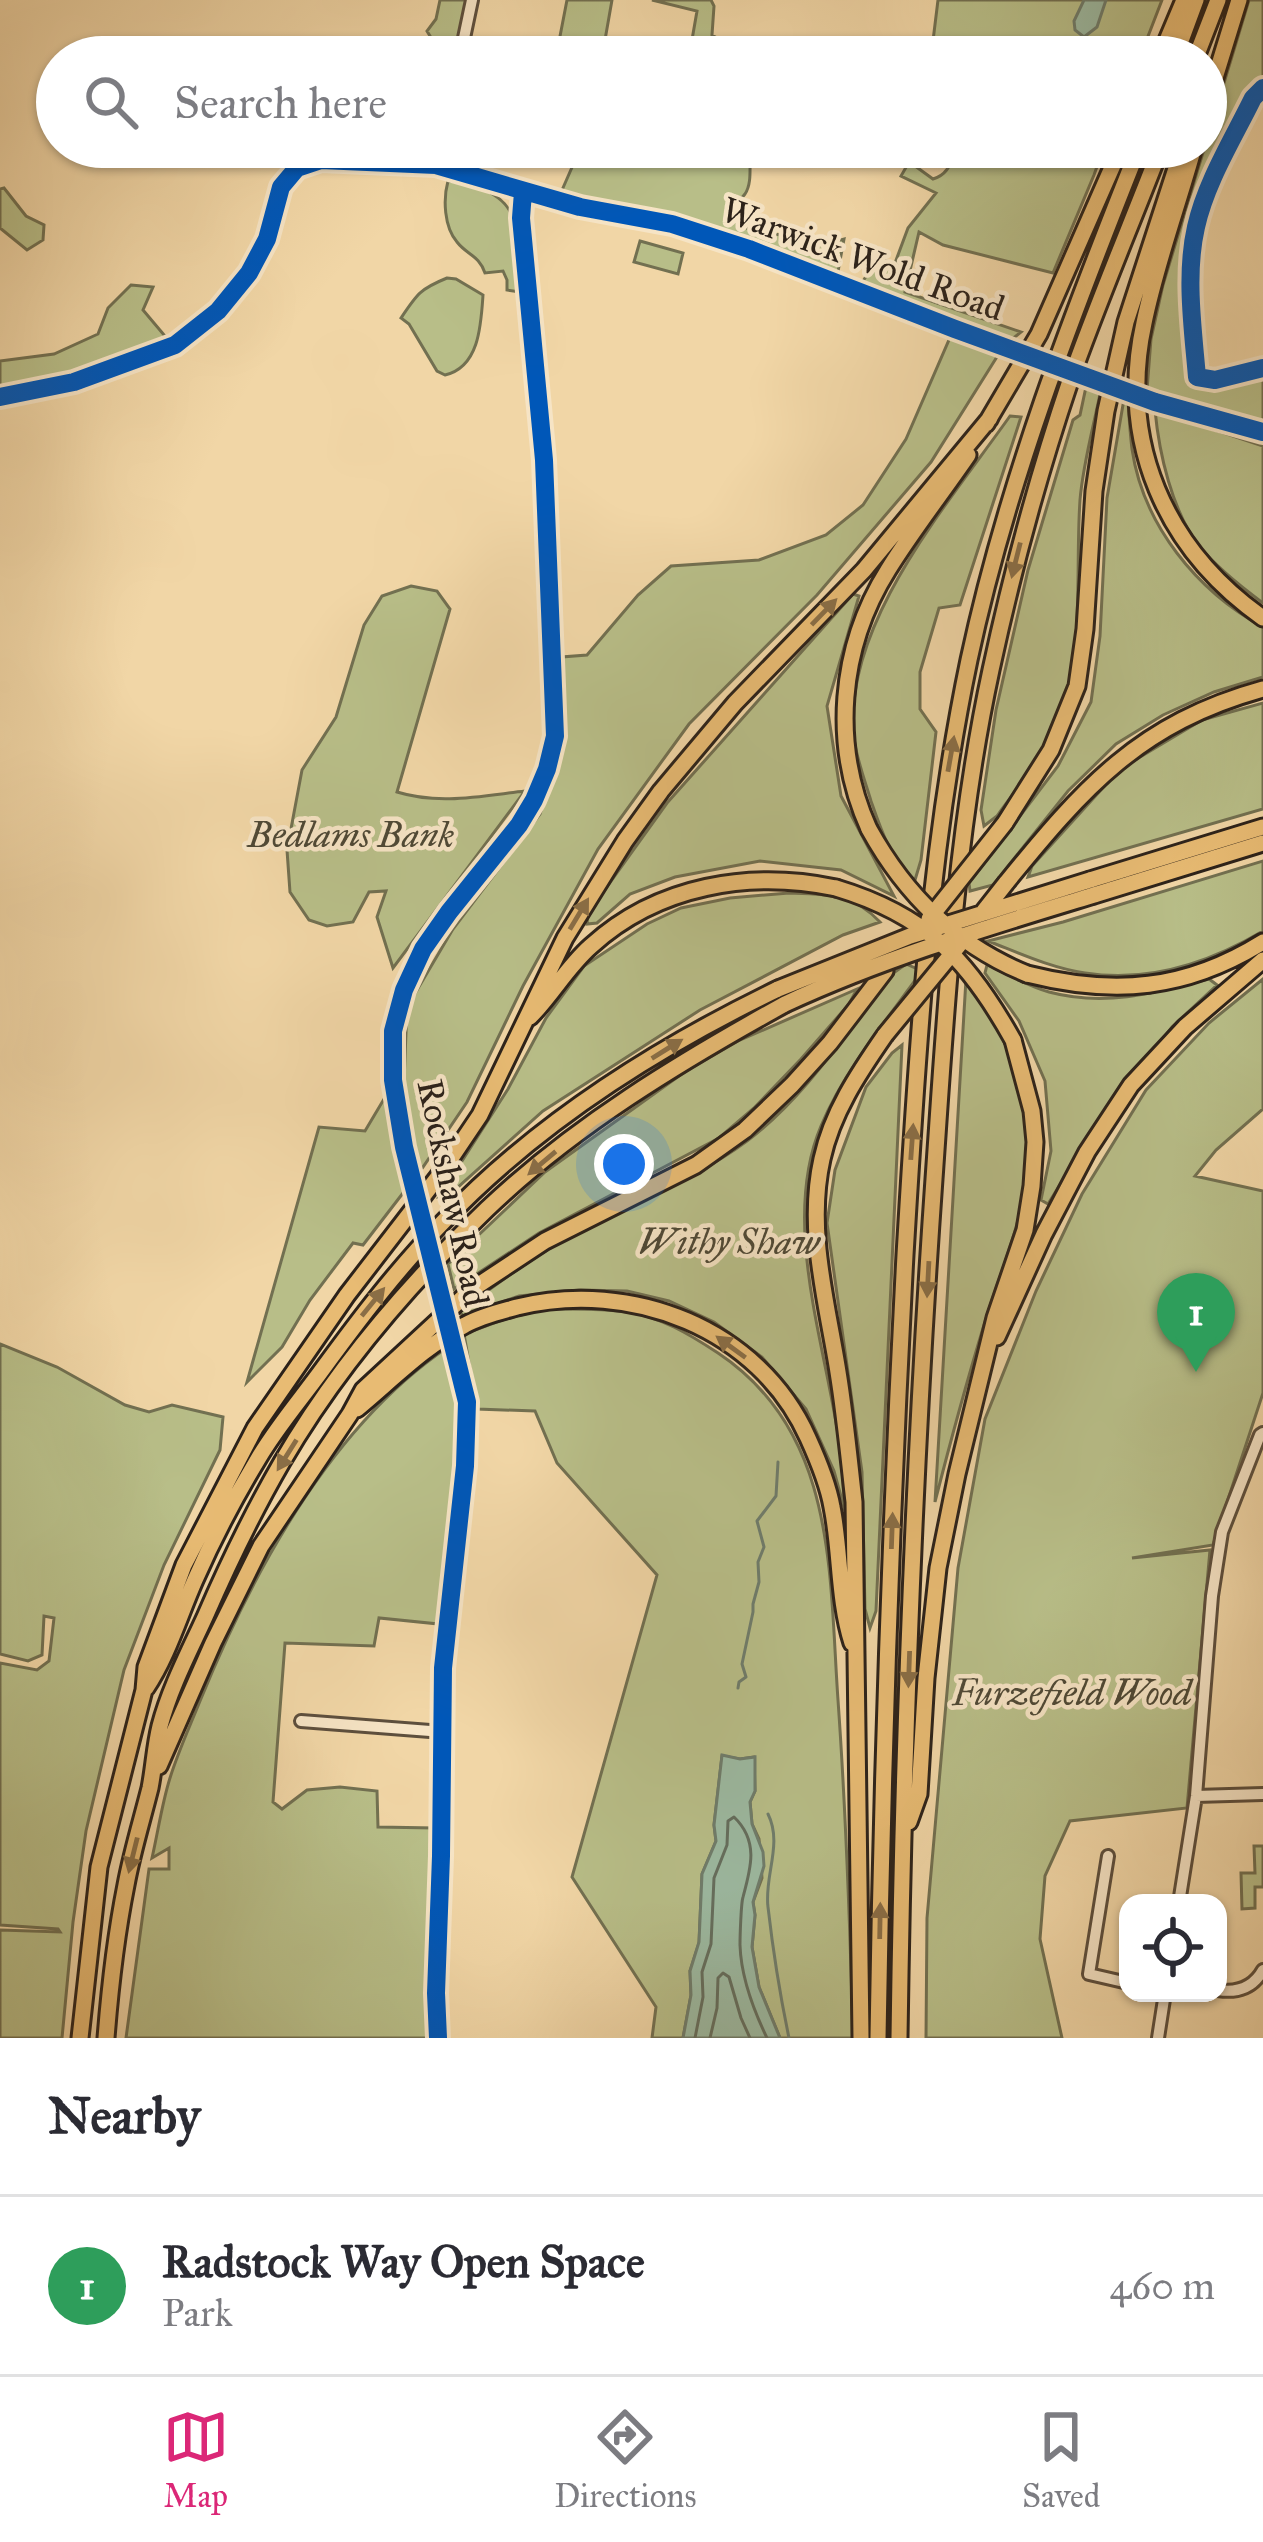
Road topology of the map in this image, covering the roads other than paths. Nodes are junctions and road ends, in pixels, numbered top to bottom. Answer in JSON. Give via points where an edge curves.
{"nodes":[{"id":1,"x":472,"y":0,"type":"edge"},
{"id":2,"x":1184,"y":0,"type":"edge"},
{"id":3,"x":1196,"y":0,"type":"edge"},
{"id":4,"x":1218,"y":0,"type":"edge"},
{"id":5,"x":1234,"y":0,"type":"edge"},
{"id":6,"x":464,"y":36,"type":"edge"},
{"id":7,"x":1169,"y":36,"type":"edge"},
{"id":8,"x":1182,"y":36,"type":"edge"},
{"id":9,"x":1204,"y":36,"type":"edge"},
{"id":10,"x":1221,"y":36,"type":"edge"},
{"id":11,"x":1225,"y":36,"type":"edge"},
{"id":12,"x":297,"y":168,"type":"edge"},
{"id":13,"x":446,"y":168,"type":"edge"},
{"id":14,"x":1112,"y":168,"type":"edge"},
{"id":15,"x":1131,"y":168,"type":"edge"},
{"id":16,"x":1153,"y":168,"type":"edge"},
{"id":17,"x":1176,"y":168,"type":"edge"},
{"id":18,"x":1188,"y":168,"type":"edge"},
{"id":19,"x":523,"y":192,"type":"junction"},
{"id":20,"x":0,"y":397,"type":"edge"},
{"id":21,"x":990,"y":418,"type":"junction"},
{"id":22,"x":1263,"y":432,"type":"edge"},
{"id":23,"x":1263,"y":618,"type":"edge"},
{"id":24,"x":1263,"y":688,"type":"edge"},
{"id":25,"x":1263,"y":827,"type":"edge"},
{"id":26,"x":1263,"y":843,"type":"edge"},
{"id":27,"x":1092,"y":888,"type":"junction"},
{"id":28,"x":1263,"y":942,"type":"edge"},
{"id":29,"x":1263,"y":960,"type":"edge"},
{"id":30,"x":782,"y":997,"type":"junction"},
{"id":31,"x":528,"y":1019,"type":"junction"},
{"id":32,"x":989,"y":1349,"type":"junction"},
{"id":33,"x":350,"y":1414,"type":"junction"},
{"id":34,"x":1263,"y":1432,"type":"edge"},
{"id":35,"x":856,"y":1660,"type":"junction"},
{"id":36,"x":144,"y":1690,"type":"junction"},
{"id":37,"x":301,"y":1721,"type":"dead end"},
{"id":38,"x":442,"y":1732,"type":"junction"},
{"id":39,"x":151,"y":1782,"type":"junction"},
{"id":40,"x":1263,"y":1794,"type":"edge"},
{"id":41,"x":1196,"y":1796,"type":"junction"},
{"id":42,"x":903,"y":1836,"type":"junction"},
{"id":43,"x":1108,"y":1856,"type":"dead end"},
{"id":44,"x":1180,"y":1894,"type":"edge"},
{"id":45,"x":1263,"y":1970,"type":"edge"},
{"id":46,"x":1119,"y":1981,"type":"edge"},
{"id":47,"x":1227,"y":1992,"type":"edge"},
{"id":48,"x":1164,"y":2002,"type":"edge"},
{"id":49,"x":80,"y":2038,"type":"edge"},
{"id":50,"x":106,"y":2038,"type":"edge"},
{"id":51,"x":437,"y":2038,"type":"edge"},
{"id":52,"x":861,"y":2038,"type":"edge"},
{"id":53,"x":878,"y":2038,"type":"edge"},
{"id":54,"x":898,"y":2038,"type":"edge"},
{"id":55,"x":1158,"y":2038,"type":"edge"}],
"edges":[{"from":1,"to":6,"type":"street"},
{"from":2,"to":7,"type":"highway"},
{"from":3,"to":8,"type":"highway"},
{"from":4,"to":9,"type":"highway"},
{"from":5,"to":10,"type":"highway"},
{"from":5,"to":11,"type":"highway"},
{"from":12,"to":20,"type":"street","name":"Warwick Wold Road","via":[[281,187],[249,273],[175,345],[74,382]]},
{"from":13,"to":19,"type":"street","name":"Warwick Wold Road"},
{"from":14,"to":21,"type":"highway","via":[[1039,334]]},
{"from":53,"to":15,"type":"highway","one_way":true,"via":[[900,1353],[938,838],[970,656],[1009,503]]},
{"from":16,"to":42,"type":"highway","one_way":true,"via":[[1035,492],[969,793],[929,1246]]},
{"from":17,"to":33,"type":"highway","bridge":true,"via":[[1106,411],[1077,686],[1052,750],[1006,823],[830,1043],[745,1130],[471,1290],[363,1390]]},
{"from":18,"to":23,"type":"highway","via":[[1144,322],[1142,435],[1159,496],[1182,539],[1211,576]]},
{"from":19,"to":22,"type":"street","name":"Warwick Wold Road","bridge":true,"via":[[672,224],[1155,402]]},
{"from":19,"to":38,"type":"street","name":"Rockshaw Road","bridge":true,"via":[[555,736],[520,825],[423,949],[393,1031],[404,1147],[467,1402]]},
{"from":21,"to":28,"type":"highway","bridge":true,"via":[[887,571],[851,658],[846,742],[869,829],[931,914],[1027,974],[1140,986],[1210,970]]},
{"from":31,"to":21,"type":"highway","one_way":true,"via":[[565,938],[661,790],[864,570]]},
{"from":24,"to":35,"type":"highway","bridge":true,"via":[[1190,715],[1109,767],[885,1036],[831,1128],[815,1211],[854,1502]]},
{"from":25,"to":27,"type":"highway"},
{"from":26,"to":27,"type":"highway"},
{"from":27,"to":30,"type":"highway","bridge":true},
{"from":29,"to":32,"type":"highway","via":[[1131,1085],[1043,1234]]},
{"from":36,"to":30,"type":"highway","one_way":true,"via":[[259,1456],[403,1264],[524,1147],[607,1086],[710,1022]]},
{"from":30,"to":39,"type":"highway","one_way":true,"via":[[561,1147],[429,1268],[357,1353],[283,1460],[230,1560],[160,1724]]},
{"from":31,"to":32,"type":"highway","bridge":true,"via":[[592,944],[682,893],[787,880],[871,898],[914,920],[988,995],[1013,1040],[1032,1111],[1025,1230]]},
{"from":31,"to":36,"type":"highway","via":[[441,1174],[255,1428],[184,1564]]},
{"from":32,"to":42,"type":"highway","via":[[938,1568],[919,1794]]},
{"from":35,"to":33,"type":"highway","one_way":true,"via":[[832,1507],[807,1434],[764,1372],[696,1323],[597,1300],[496,1312],[434,1343]]},
{"from":33,"to":39,"type":"highway","via":[[261,1546]]},
{"from":34,"to":41,"type":"street","via":[[1222,1532]]},
{"from":35,"to":52,"type":"highway"},
{"from":36,"to":49,"type":"highway","via":[[99,1867]]},
{"from":37,"to":38,"type":"street"},
{"from":38,"to":51,"type":"street","name":"Rockshaw Road"},
{"from":39,"to":50,"type":"highway","one_way":true,"via":[[126,1884]]},
{"from":40,"to":41,"type":"street"},
{"from":41,"to":44,"type":"street"},
{"from":42,"to":54,"type":"highway"},
{"from":43,"to":46,"type":"street","via":[[1089,1974]]},
{"from":45,"to":47,"type":"street","via":[[1244,1989]]},
{"from":48,"to":55,"type":"street"}]}
